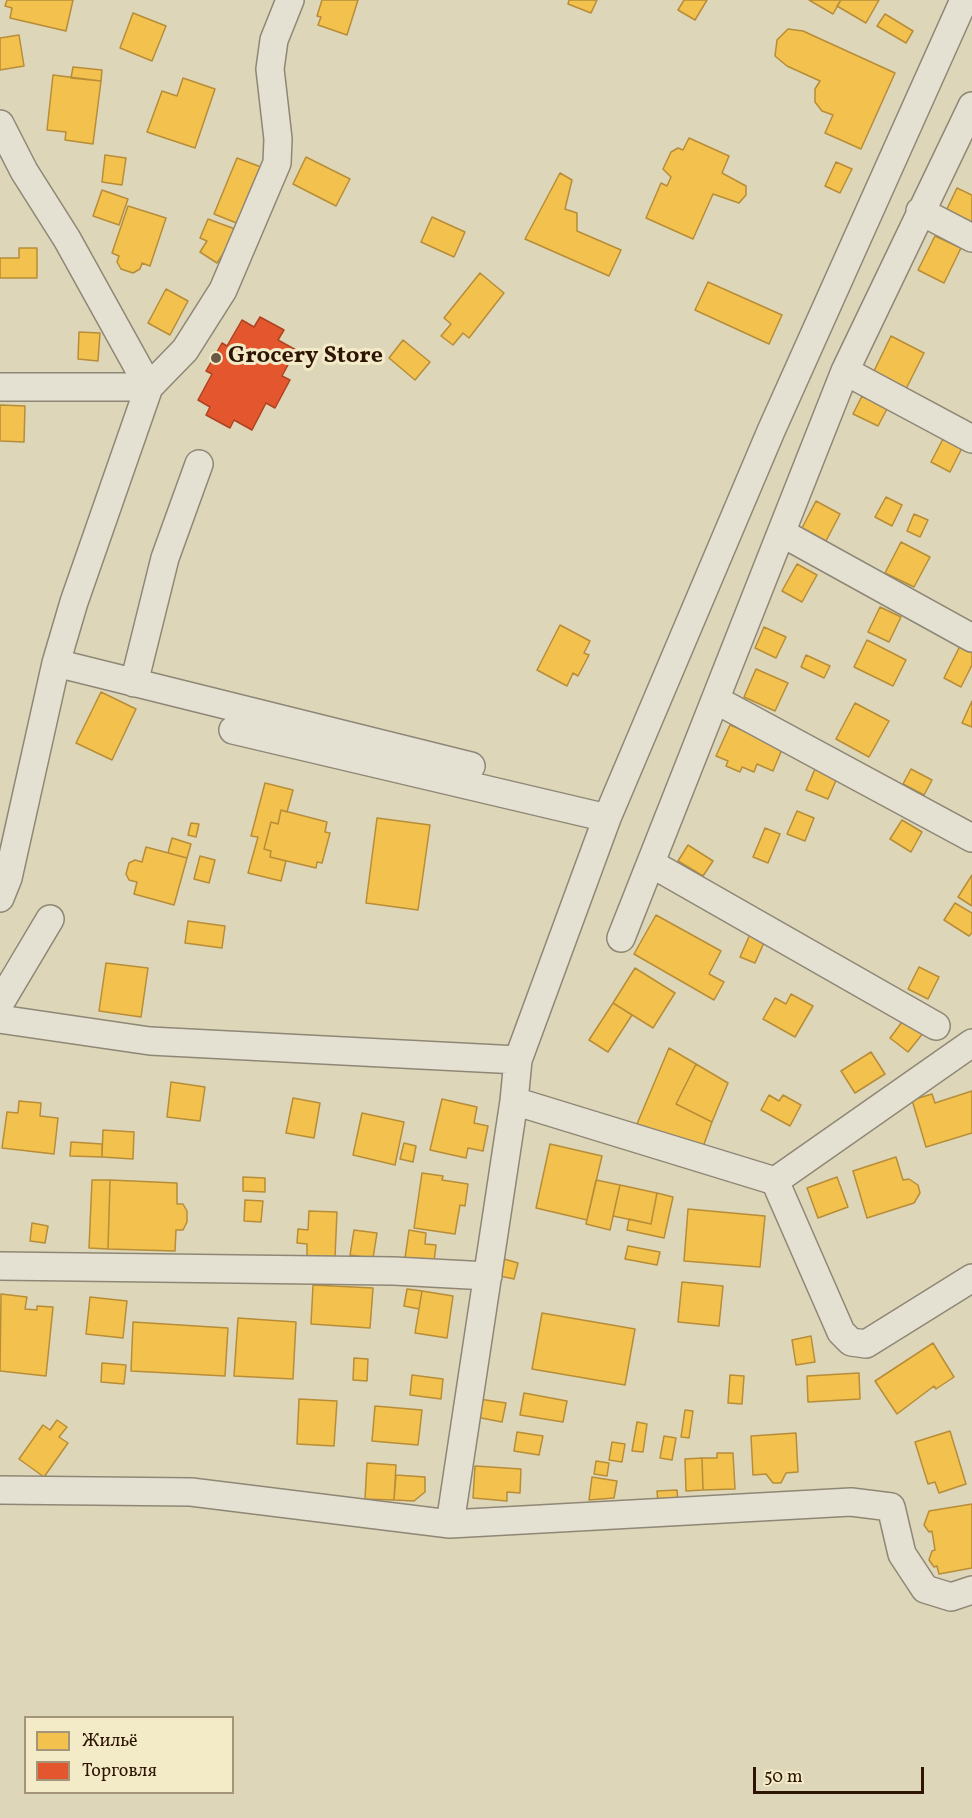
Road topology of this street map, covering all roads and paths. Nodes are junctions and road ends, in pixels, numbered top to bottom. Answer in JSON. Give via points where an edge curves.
{"nodes":[{"id":1,"x":290,"y":0,"type":"edge"},
{"id":2,"x":963,"y":19,"type":"edge"},
{"id":3,"x":972,"y":106,"type":"edge"},
{"id":4,"x":0,"y":124,"type":"edge"},
{"id":5,"x":920,"y":211,"type":"junction"},
{"id":6,"x":972,"y":238,"type":"edge"},
{"id":7,"x":845,"y":371,"type":"junction"},
{"id":8,"x":0,"y":387,"type":"edge"},
{"id":9,"x":149,"y":387,"type":"junction"},
{"id":10,"x":972,"y":439,"type":"edge"},
{"id":11,"x":199,"y":464,"type":"dead end"},
{"id":12,"x":782,"y":533,"type":"junction"},
{"id":13,"x":972,"y":638,"type":"edge"},
{"id":14,"x":56,"y":663,"type":"junction"},
{"id":15,"x":135,"y":683,"type":"junction"},
{"id":16,"x":716,"y":699,"type":"junction"},
{"id":17,"x":233,"y":730,"type":"dead end"},
{"id":18,"x":471,"y":766,"type":"dead end"},
{"id":19,"x":607,"y":818,"type":"junction"},
{"id":20,"x":972,"y":838,"type":"edge"},
{"id":21,"x":652,"y":864,"type":"junction"},
{"id":22,"x":0,"y":898,"type":"edge"},
{"id":23,"x":50,"y":919,"type":"dead end"},
{"id":24,"x":621,"y":938,"type":"dead end"},
{"id":25,"x":0,"y":1003,"type":"edge"},
{"id":26,"x":0,"y":1019,"type":"edge"},
{"id":27,"x":936,"y":1026,"type":"dead end"},
{"id":28,"x":972,"y":1042,"type":"edge"},
{"id":29,"x":518,"y":1060,"type":"junction"},
{"id":30,"x":514,"y":1101,"type":"junction"},
{"id":31,"x":775,"y":1181,"type":"junction"},
{"id":32,"x":0,"y":1266,"type":"edge"},
{"id":33,"x":488,"y":1276,"type":"junction"},
{"id":34,"x":972,"y":1278,"type":"edge"},
{"id":35,"x":0,"y":1490,"type":"edge"},
{"id":36,"x":450,"y":1524,"type":"junction"},
{"id":37,"x":972,"y":1590,"type":"edge"}],
"edges":[{"from":1,"to":9,"type":"street","via":[[274,40],[270,69],[277,163],[223,290],[185,350]]},
{"from":2,"to":19,"type":"street","via":[[771,431]]},
{"from":3,"to":5,"type":"street"},
{"from":4,"to":9,"type":"street"},
{"from":5,"to":6,"type":"street"},
{"from":5,"to":7,"type":"street"},
{"from":7,"to":10,"type":"street"},
{"from":7,"to":12,"type":"street"},
{"from":8,"to":9,"type":"street"},
{"from":9,"to":14,"type":"street"},
{"from":11,"to":15,"type":"street","via":[[165,558]]},
{"from":12,"to":13,"type":"street"},
{"from":12,"to":16,"type":"street"},
{"from":14,"to":15,"type":"street"},
{"from":14,"to":22,"type":"street","via":[[8,878]]},
{"from":15,"to":18,"type":"street"},
{"from":16,"to":20,"type":"street"},
{"from":16,"to":21,"type":"street"},
{"from":17,"to":19,"type":"street"},
{"from":19,"to":29,"type":"street"},
{"from":21,"to":24,"type":"street"},
{"from":21,"to":27,"type":"street"},
{"from":23,"to":25,"type":"street"},
{"from":26,"to":29,"type":"street","via":[[150,1041]]},
{"from":28,"to":31,"type":"street"},
{"from":29,"to":30,"type":"street"},
{"from":30,"to":31,"type":"street"},
{"from":30,"to":33,"type":"street"},
{"from":31,"to":34,"type":"street","via":[[841,1332],[851,1342],[866,1344]]},
{"from":32,"to":33,"type":"street","via":[[394,1271]]},
{"from":33,"to":36,"type":"street"},
{"from":35,"to":36,"type":"street","via":[[191,1492]]},
{"from":36,"to":37,"type":"street","via":[[851,1502],[875,1504],[891,1507],[902,1554],[925,1589],[951,1597]]}]}
